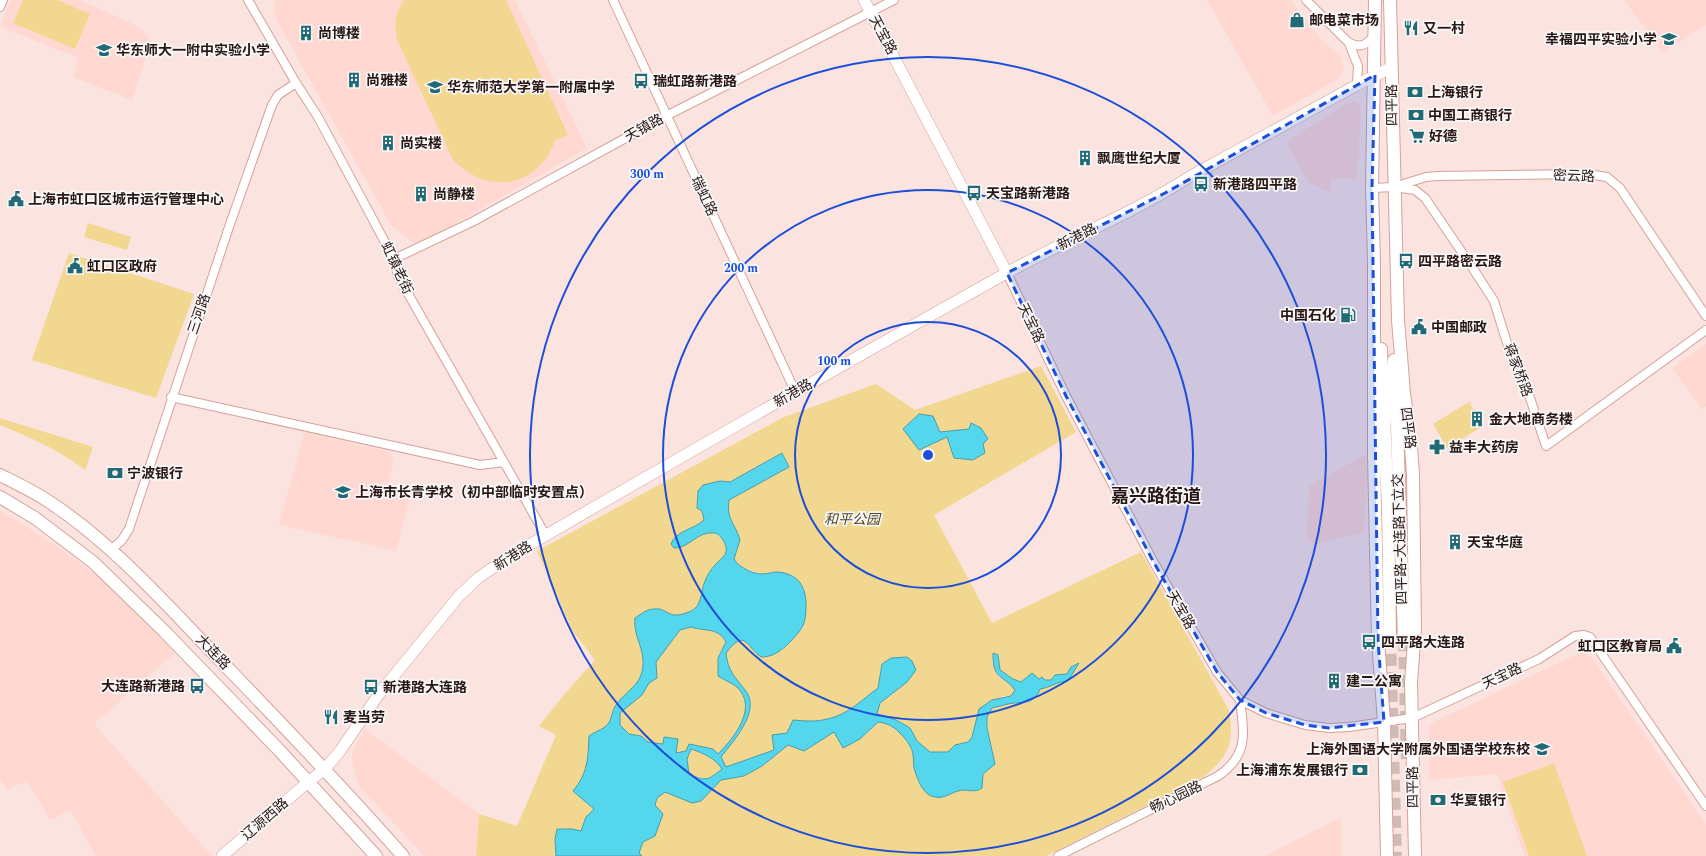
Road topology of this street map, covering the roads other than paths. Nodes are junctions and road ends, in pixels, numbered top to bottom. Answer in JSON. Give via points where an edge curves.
{"nodes":[{"id":1,"x":3,"y":0,"type":"edge"},
{"id":2,"x":248,"y":0,"type":"edge"},
{"id":3,"x":613,"y":0,"type":"edge"},
{"id":4,"x":864,"y":0,"type":"edge"},
{"id":5,"x":894,"y":0,"type":"edge"},
{"id":6,"x":1306,"y":0,"type":"edge"},
{"id":7,"x":1375,"y":0,"type":"edge"},
{"id":8,"x":1390,"y":0,"type":"edge"},
{"id":9,"x":0,"y":7,"type":"edge"},
{"id":10,"x":870,"y":12,"type":"junction"},
{"id":11,"x":1374,"y":36,"type":"junction"},
{"id":12,"x":1348,"y":42,"type":"junction"},
{"id":13,"x":1392,"y":67,"type":"junction"},
{"id":14,"x":1375,"y":75,"type":"junction"},
{"id":15,"x":296,"y":83,"type":"junction"},
{"id":16,"x":1356,"y":85,"type":"junction"},
{"id":17,"x":666,"y":116,"type":"junction"},
{"id":18,"x":1394,"y":187,"type":"junction"},
{"id":19,"x":1372,"y":188,"type":"junction"},
{"id":20,"x":394,"y":259,"type":"junction"},
{"id":21,"x":1007,"y":273,"type":"junction"},
{"id":22,"x":1706,"y":316,"type":"edge"},
{"id":23,"x":1398,"y":320,"type":"junction"},
{"id":24,"x":1374,"y":327,"type":"junction"},
{"id":25,"x":1706,"y":330,"type":"edge"},
{"id":26,"x":795,"y":391,"type":"junction"},
{"id":27,"x":171,"y":398,"type":"junction"},
{"id":28,"x":504,"y":462,"type":"junction"},
{"id":29,"x":0,"y":475,"type":"edge"},
{"id":30,"x":0,"y":497,"type":"edge"},
{"id":31,"x":546,"y":536,"type":"junction"},
{"id":32,"x":111,"y":550,"type":"junction"},
{"id":33,"x":1390,"y":636,"type":"tunnel mouth"},
{"id":34,"x":1404,"y":639,"type":"tunnel mouth"},
{"id":35,"x":1240,"y":700,"type":"junction"},
{"id":36,"x":1412,"y":718,"type":"junction"},
{"id":37,"x":1384,"y":722,"type":"junction"},
{"id":38,"x":325,"y":769,"type":"junction"},
{"id":39,"x":308,"y":782,"type":"junction"},
{"id":40,"x":1706,"y":806,"type":"edge"},
{"id":41,"x":222,"y":856,"type":"edge"},
{"id":42,"x":376,"y":856,"type":"edge"},
{"id":43,"x":403,"y":856,"type":"edge"},
{"id":44,"x":1058,"y":856,"type":"edge"},
{"id":45,"x":1387,"y":856,"type":"edge"},
{"id":46,"x":1415,"y":856,"type":"edge"}],
"edges":[{"from":1,"to":9,"type":"street"},
{"from":2,"to":15,"type":"street","name":"虹镇老街"},
{"from":3,"to":17,"type":"street","name":"瑞虹路"},
{"from":4,"to":10,"type":"street","name":"天宝路"},
{"from":5,"to":10,"type":"street","name":"天镇路"},
{"from":6,"to":12,"type":"street"},
{"from":7,"to":11,"type":"main road","name":"四平路"},
{"from":8,"to":13,"type":"main road","name":"四平路"},
{"from":10,"to":17,"type":"street","name":"天镇路"},
{"from":10,"to":21,"type":"street","name":"天宝路"},
{"from":11,"to":12,"type":"street","via":[[1360,47]]},
{"from":11,"to":14,"type":"main road","name":"四平路"},
{"from":12,"to":16,"type":"street","via":[[1358,66]]},
{"from":13,"to":14,"type":"street","name":"新港路"},
{"from":13,"to":18,"type":"main road","name":"四平路"},
{"from":14,"to":16,"type":"street","name":"新港路"},
{"from":14,"to":19,"type":"main road","name":"四平路"},
{"from":15,"to":20,"type":"street","name":"虹镇老街","via":[[318,117]]},
{"from":15,"to":27,"type":"street","name":"三河路","via":[[283,91],[272,105]]},
{"from":16,"to":21,"type":"street","name":"新港路","via":[[1165,192]]},
{"from":17,"to":20,"type":"street","name":"天镇路","via":[[474,221]]},
{"from":17,"to":26,"type":"street","name":"瑞虹路"},
{"from":18,"to":19,"type":"street","name":"密云路"},
{"from":18,"to":22,"type":"street","name":"密云路","via":[[1438,176],[1588,174],[1607,177],[1620,188]]},
{"from":18,"to":23,"type":"main road","name":"四平路"},
{"from":18,"to":25,"type":"street","name":"蒋家桥路","via":[[1415,190],[1425,198],[1494,302],[1546,446]]},
{"from":19,"to":24,"type":"main road","name":"四平路"},
{"from":20,"to":28,"type":"street","name":"虹镇老街","via":[[398,276]]},
{"from":21,"to":26,"type":"street","name":"新港路"},
{"from":21,"to":35,"type":"street","name":"天宝路","via":[[1066,396],[1153,561],[1217,672]]},
{"from":23,"to":34,"type":"main road","name":"四平路-大连路下立交","via":[[1394,392]]},
{"from":23,"to":36,"type":"main road","name":"四平路","via":[[1413,475],[1415,628],[1411,682]]},
{"from":24,"to":33,"type":"main road","name":"四平路-大连路下立交","via":[[1382,354]]},
{"from":24,"to":37,"type":"main road","name":"四平路","via":[[1378,640]]},
{"from":26,"to":31,"type":"street","name":"新港路"},
{"from":27,"to":28,"type":"street","via":[[480,465]]},
{"from":27,"to":32,"type":"street","name":"三河路","via":[[129,529]]},
{"from":28,"to":31,"type":"street","name":"虹镇老街"},
{"from":29,"to":32,"type":"main road","name":"大连路","via":[[47,500]]},
{"from":30,"to":39,"type":"main road","name":"大连路","via":[[35,518],[93,562],[164,631]]},
{"from":31,"to":38,"type":"street","name":"新港路","via":[[478,578],[460,596],[379,694]]},
{"from":32,"to":38,"type":"main road","name":"大连路"},
{"from":35,"to":37,"type":"street","name":"天宝路","via":[[1305,725],[1329,728]]},
{"from":35,"to":44,"type":"street","name":"畅心园路","via":[[1244,733],[1238,757],[1230,768]]},
{"from":36,"to":37,"type":"street","name":"天宝路"},
{"from":36,"to":40,"type":"street","name":"天宝路","via":[[1539,659],[1575,636],[1584,635],[1590,637]]},
{"from":36,"to":46,"type":"main road","name":"四平路"},
{"from":37,"to":45,"type":"main road","name":"四平路"},
{"from":38,"to":39,"type":"street","name":"新港路"},
{"from":38,"to":43,"type":"main road","name":"大连路"},
{"from":39,"to":41,"type":"street","name":"辽源西路"},
{"from":39,"to":42,"type":"main road","name":"大连路"}]}
